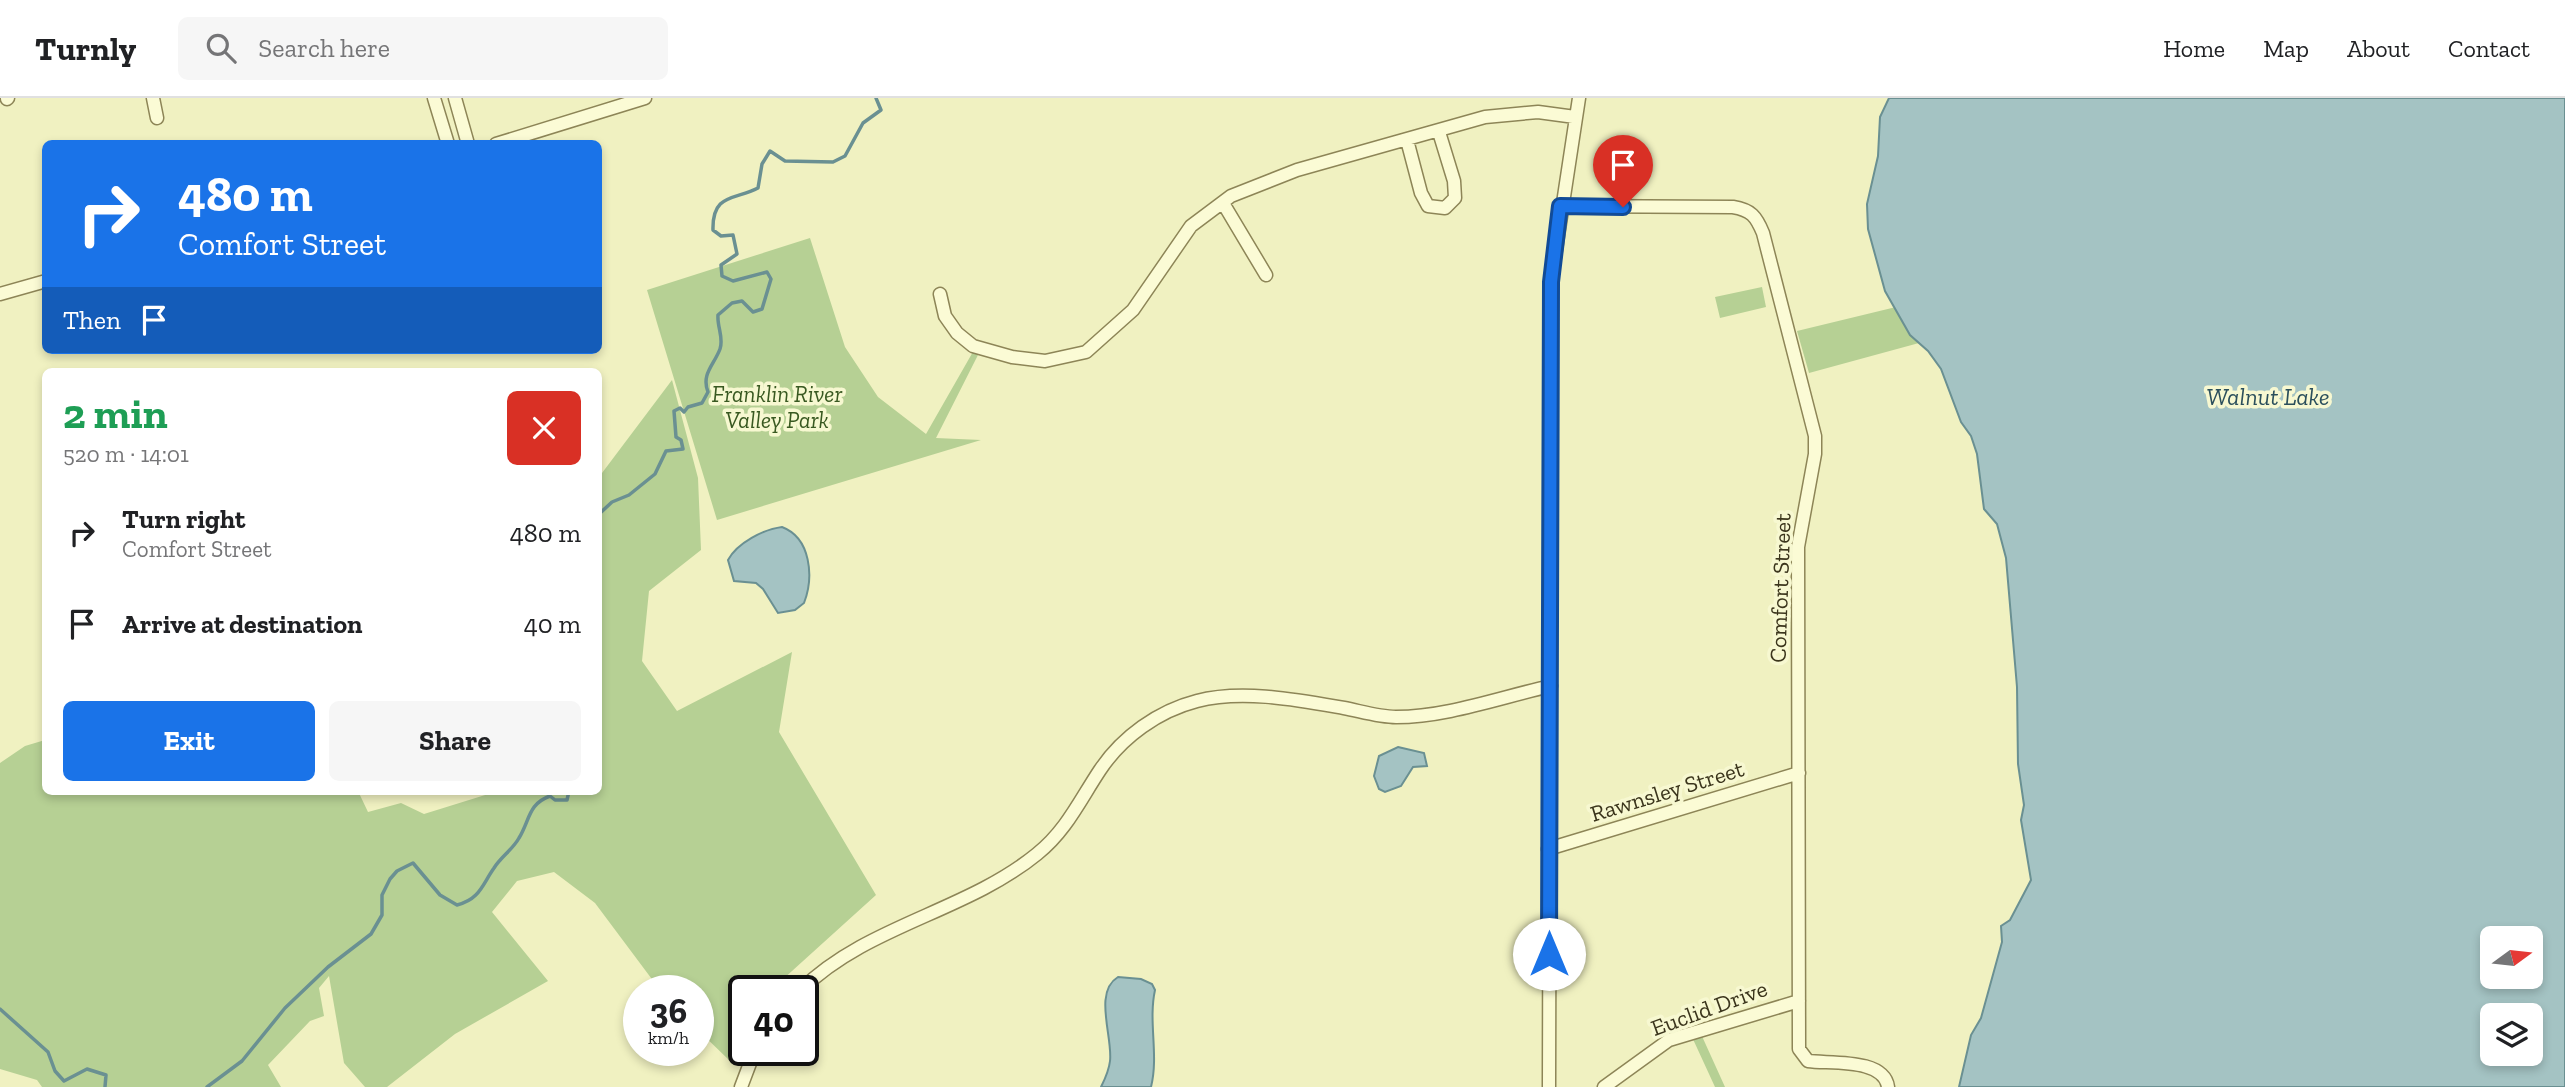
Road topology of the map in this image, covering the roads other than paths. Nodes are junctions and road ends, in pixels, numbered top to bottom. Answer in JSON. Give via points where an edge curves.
{"nodes":[{"id":1,"x":153,"y":98,"type":"edge"},
{"id":2,"x":434,"y":98,"type":"edge"},
{"id":3,"x":455,"y":98,"type":"edge"},
{"id":4,"x":645,"y":98,"type":"edge"},
{"id":5,"x":1579,"y":98,"type":"edge"},
{"id":6,"x":1575,"y":117,"type":"junction"},
{"id":7,"x":157,"y":118,"type":"dead end"},
{"id":8,"x":1439,"y":131,"type":"junction"},
{"id":9,"x":447,"y":140,"type":"edge"},
{"id":10,"x":467,"y":140,"type":"edge"},
{"id":11,"x":509,"y":140,"type":"edge"},
{"id":12,"x":1407,"y":140,"type":"junction"},
{"id":13,"x":1223,"y":203,"type":"junction"},
{"id":14,"x":1560,"y":206,"type":"junction"},
{"id":15,"x":1266,"y":275,"type":"dead end"},
{"id":16,"x":42,"y":282,"type":"edge"},
{"id":17,"x":0,"y":294,"type":"edge"},
{"id":18,"x":940,"y":294,"type":"dead end"},
{"id":19,"x":1551,"y":686,"type":"junction"},
{"id":20,"x":1799,"y":773,"type":"junction"},
{"id":21,"x":1548,"y":849,"type":"junction"},
{"id":22,"x":818,"y":975,"type":"edge"},
{"id":23,"x":1798,"y":1001,"type":"junction"},
{"id":24,"x":749,"y":1066,"type":"edge"},
{"id":25,"x":741,"y":1087,"type":"edge"},
{"id":26,"x":1549,"y":1087,"type":"edge"},
{"id":27,"x":1604,"y":1087,"type":"edge"},
{"id":28,"x":1888,"y":1087,"type":"edge"}],
"edges":[{"from":1,"to":7,"type":"street"},
{"from":2,"to":9,"type":"street"},
{"from":3,"to":10,"type":"street"},
{"from":4,"to":11,"type":"street"},
{"from":5,"to":6,"type":"street"},
{"from":6,"to":8,"type":"street","via":[[1538,112],[1485,117]]},
{"from":6,"to":14,"type":"street"},
{"from":8,"to":12,"type":"street"},
{"from":8,"to":12,"type":"street","via":[[1454,181],[1455,198],[1445,208],[1428,206]]},
{"from":12,"to":13,"type":"street","via":[[1297,170]]},
{"from":13,"to":15,"type":"street"},
{"from":13,"to":18,"type":"street","via":[[1191,226],[1133,310],[1086,352],[1045,361],[974,346],[945,316]]},
{"from":14,"to":19,"type":"street","via":[[1551,282],[1549,367]]},
{"from":14,"to":20,"type":"street","name":"Comfort Street","via":[[1733,207],[1748,209],[1758,219],[1815,436],[1798,547]]},
{"from":16,"to":17,"type":"street"},
{"from":19,"to":21,"type":"street"},
{"from":19,"to":22,"type":"street","via":[[1428,715],[1393,717],[1289,700],[1220,697],[1179,707],[1124,742],[1101,768],[1058,836],[1018,870],[863,945]]},
{"from":20,"to":21,"type":"street","name":"Rawnsley Street"},
{"from":20,"to":23,"type":"street","name":"Comfort Street"},
{"from":21,"to":26,"type":"street"},
{"from":23,"to":27,"type":"street","name":"Euclid Drive","via":[[1669,1041]]},
{"from":23,"to":28,"type":"street","name":"Comfort Street","via":[[1802,1056],[1808,1061],[1869,1067],[1880,1072]]},
{"from":24,"to":25,"type":"street"}]}
